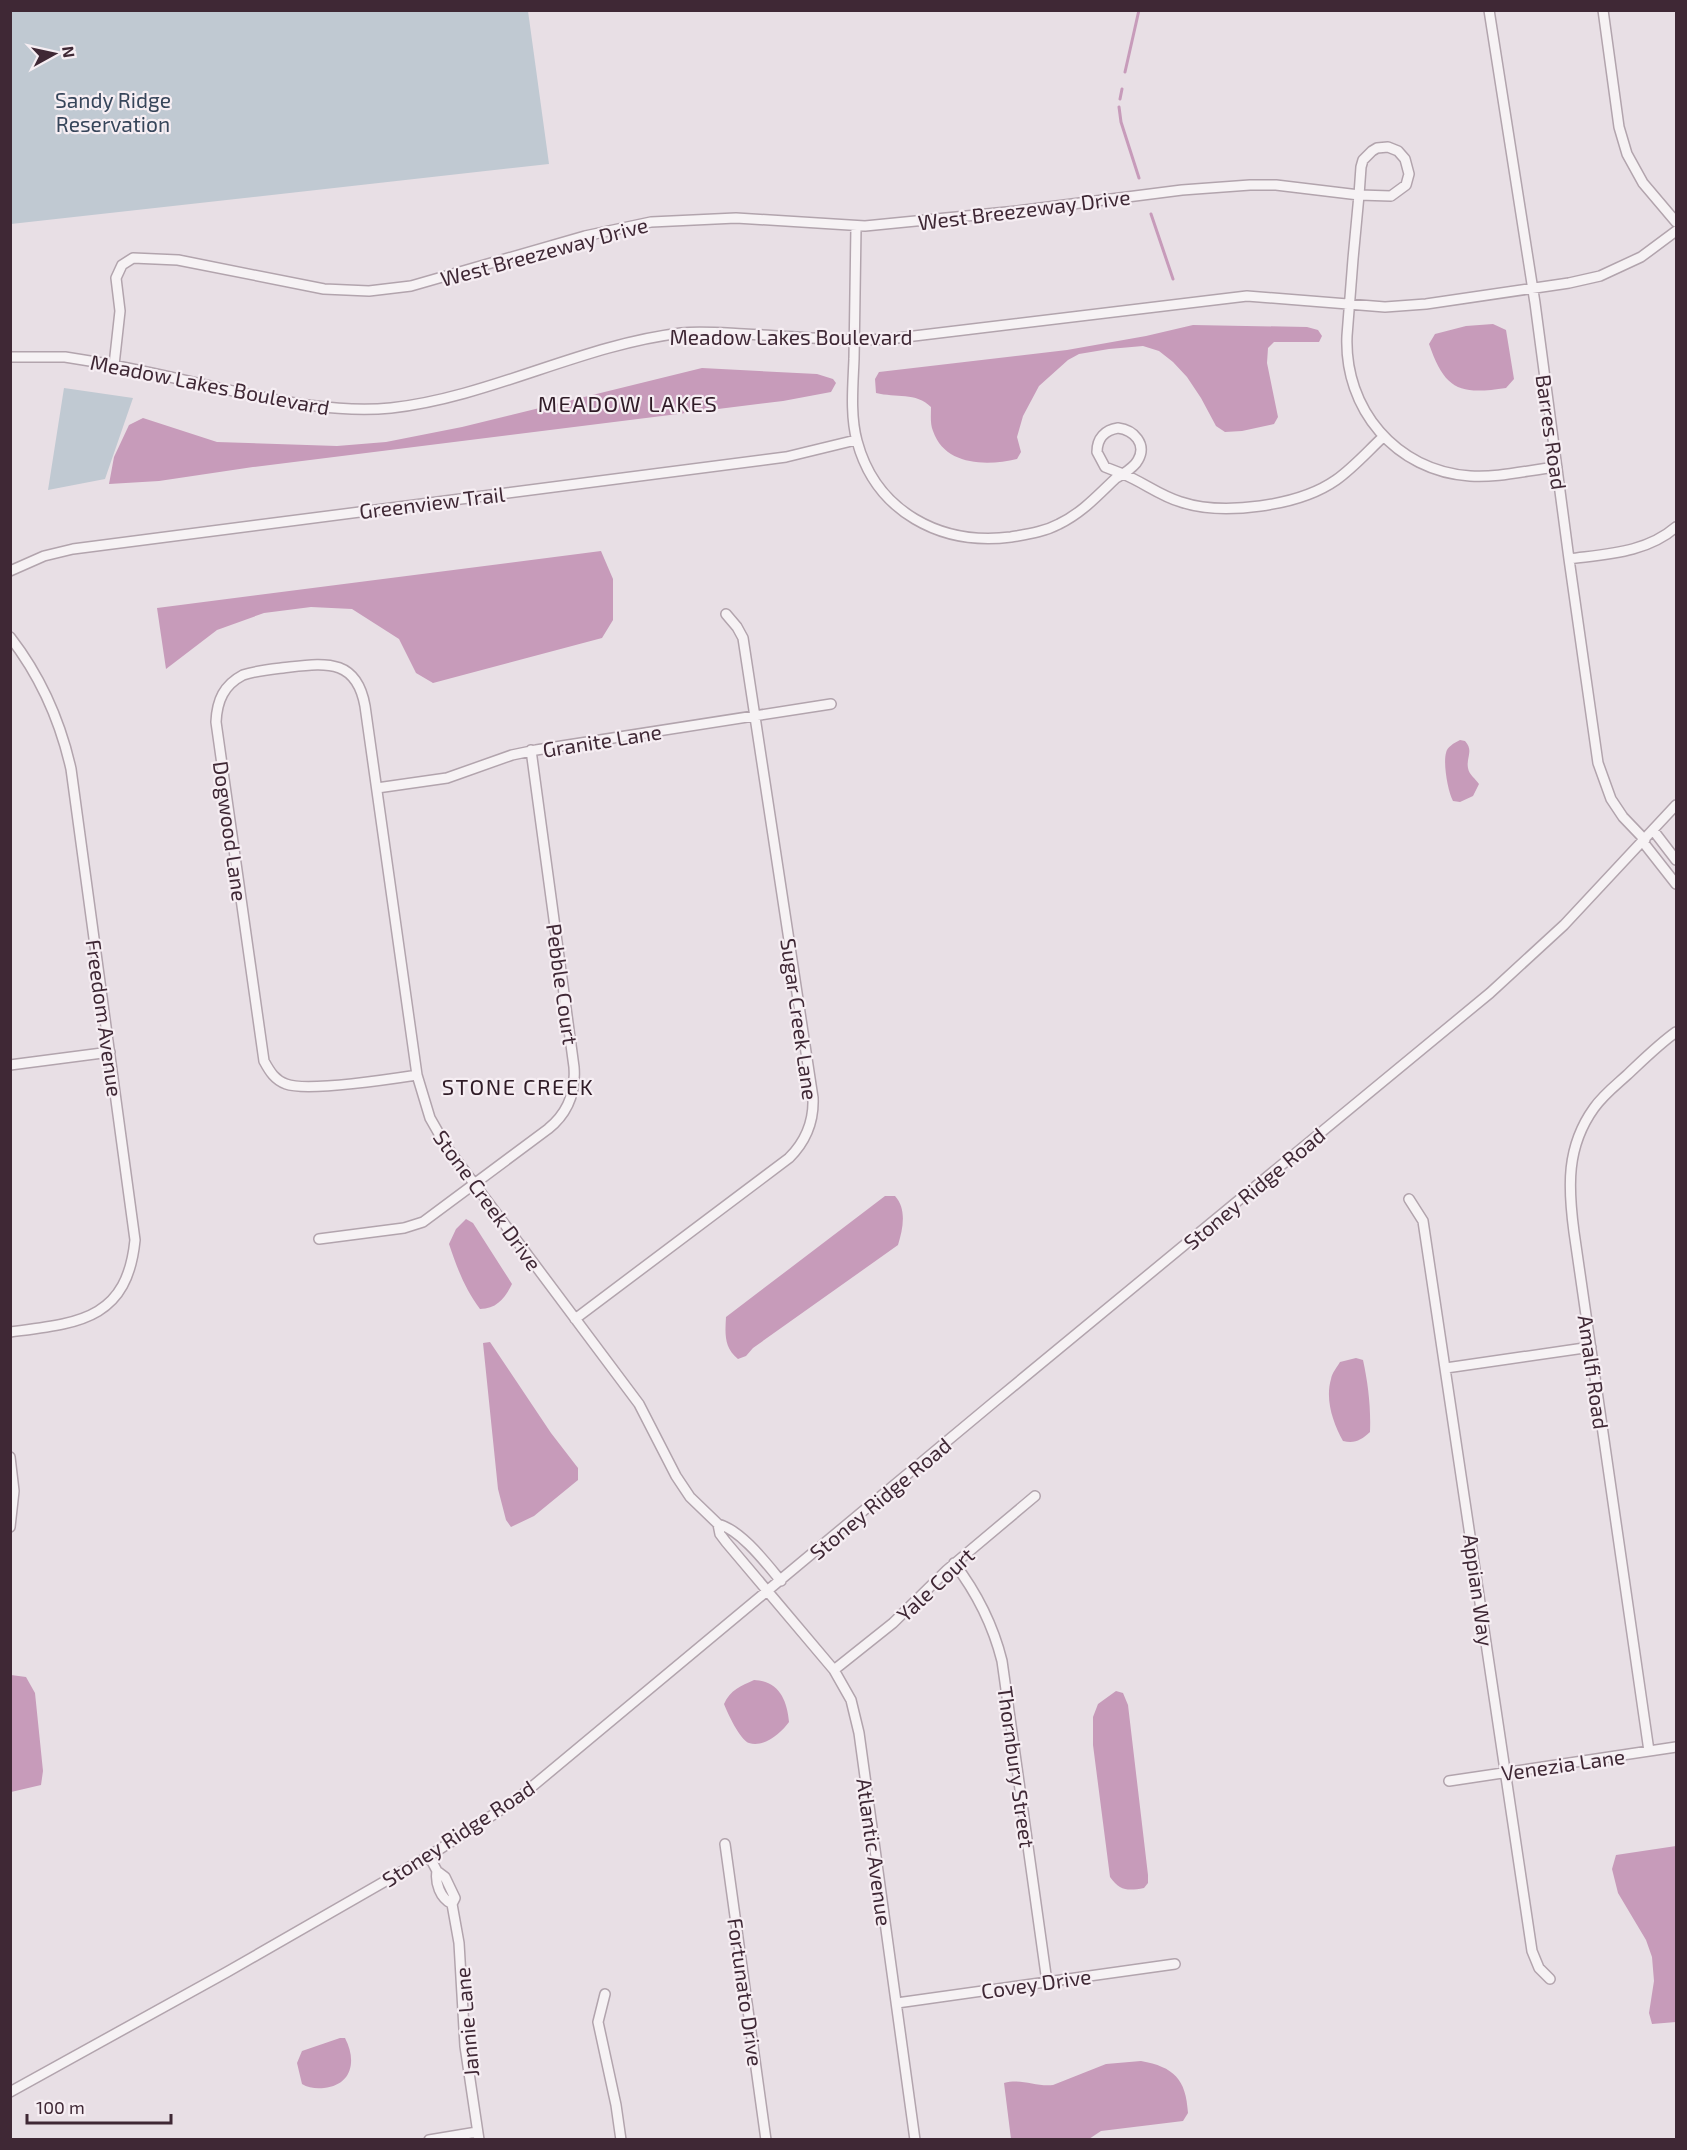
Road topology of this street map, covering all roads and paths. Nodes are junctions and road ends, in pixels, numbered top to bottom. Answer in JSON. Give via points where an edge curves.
{"nodes":[{"id":1,"x":1489,"y":10,"type":"edge"},
{"id":2,"x":1603,"y":10,"type":"edge"},
{"id":3,"x":1359,"y":195,"type":"junction"},
{"id":4,"x":1677,"y":222,"type":"edge"},
{"id":5,"x":856,"y":227,"type":"junction"},
{"id":6,"x":1677,"y":231,"type":"edge"},
{"id":7,"x":1533,"y":288,"type":"junction"},
{"id":8,"x":1349,"y":304,"type":"junction"},
{"id":9,"x":854,"y":339,"type":"junction"},
{"id":10,"x":10,"y":357,"type":"edge"},
{"id":11,"x":114,"y":365,"type":"junction"},
{"id":12,"x":1383,"y":436,"type":"junction"},
{"id":13,"x":856,"y":440,"type":"junction"},
{"id":14,"x":1557,"y":466,"type":"junction"},
{"id":15,"x":1123,"y":474,"type":"junction"},
{"id":16,"x":1677,"y":527,"type":"edge"},
{"id":17,"x":1569,"y":559,"type":"junction"},
{"id":18,"x":10,"y":571,"type":"edge"},
{"id":19,"x":726,"y":614,"type":"dead end"},
{"id":20,"x":10,"y":637,"type":"edge"},
{"id":21,"x":831,"y":704,"type":"dead end"},
{"id":22,"x":754,"y":716,"type":"junction"},
{"id":23,"x":531,"y":750,"type":"junction"},
{"id":24,"x":377,"y":788,"type":"junction"},
{"id":25,"x":1677,"y":805,"type":"edge"},
{"id":26,"x":1653,"y":831,"type":"junction"},
{"id":27,"x":1644,"y":841,"type":"junction"},
{"id":28,"x":1677,"y":861,"type":"edge"},
{"id":29,"x":1677,"y":884,"type":"edge"},
{"id":30,"x":1677,"y":1032,"type":"edge"},
{"id":31,"x":110,"y":1052,"type":"junction"},
{"id":32,"x":10,"y":1065,"type":"edge"},
{"id":33,"x":417,"y":1076,"type":"junction"},
{"id":34,"x":474,"y":1184,"type":"junction"},
{"id":35,"x":1409,"y":1199,"type":"dead end"},
{"id":36,"x":319,"y":1239,"type":"dead end"},
{"id":37,"x":575,"y":1319,"type":"junction"},
{"id":38,"x":10,"y":1332,"type":"edge"},
{"id":39,"x":1591,"y":1347,"type":"junction"},
{"id":40,"x":1446,"y":1368,"type":"junction"},
{"id":41,"x":10,"y":1457,"type":"edge"},
{"id":42,"x":1035,"y":1496,"type":"dead end"},
{"id":43,"x":718,"y":1524,"type":"junction"},
{"id":44,"x":10,"y":1527,"type":"edge"},
{"id":45,"x":954,"y":1563,"type":"junction"},
{"id":46,"x":781,"y":1581,"type":"junction"},
{"id":47,"x":768,"y":1592,"type":"junction"},
{"id":48,"x":834,"y":1670,"type":"junction"},
{"id":49,"x":1677,"y":1747,"type":"edge"},
{"id":50,"x":1649,"y":1751,"type":"junction"},
{"id":51,"x":1506,"y":1772,"type":"junction"},
{"id":52,"x":1449,"y":1780,"type":"dead end"},
{"id":53,"x":725,"y":1844,"type":"dead end"},
{"id":54,"x":429,"y":1856,"type":"junction"},
{"id":55,"x":1175,"y":1964,"type":"dead end"},
{"id":56,"x":1550,"y":1978,"type":"dead end"},
{"id":57,"x":1047,"y":1982,"type":"junction"},
{"id":58,"x":605,"y":1994,"type":"dead end"},
{"id":59,"x":897,"y":2002,"type":"junction"},
{"id":60,"x":10,"y":2092,"type":"edge"},
{"id":61,"x":478,"y":2136,"type":"edge"},
{"id":62,"x":429,"y":2139,"type":"edge"},
{"id":63,"x":621,"y":2139,"type":"edge"},
{"id":64,"x":766,"y":2139,"type":"edge"},
{"id":65,"x":915,"y":2139,"type":"edge"}],
"edges":[{"from":1,"to":7,"type":"street","name":"Barres Road"},
{"from":2,"to":4,"type":"street","via":[[1623,143],[1643,183]]},
{"from":3,"to":3,"type":"street","name":"West Breezeway Drive","via":[[1361,167],[1367,155],[1383,147],[1402,154],[1409,174],[1402,189],[1391,196]]},
{"from":3,"to":5,"type":"street","name":"West Breezeway Drive","via":[[1276,185],[1233,185]]},
{"from":3,"to":8,"type":"street","name":"West Breezeway Drive"},
{"from":5,"to":9,"type":"street"},
{"from":5,"to":11,"type":"street","name":"West Breezeway Drive","via":[[736,218],[651,222],[585,236],[411,286],[369,291],[306,286],[178,260],[133,258],[122,265],[116,278],[120,311]]},
{"from":6,"to":7,"type":"street","name":"Meadow Lakes Boulevard","via":[[1653,250],[1609,273]]},
{"from":7,"to":8,"type":"street","name":"Meadow Lakes Boulevard","via":[[1414,305]]},
{"from":7,"to":14,"type":"street","name":"Barres Road"},
{"from":8,"to":9,"type":"street","name":"Meadow Lakes Boulevard","via":[[1247,296],[889,339]]},
{"from":8,"to":12,"type":"street","name":"West Breezeway Drive","via":[[1346,345],[1350,378],[1364,411]]},
{"from":9,"to":11,"type":"street","name":"Meadow Lakes Boulevard","via":[[680,333],[617,346],[436,400],[372,409],[294,403]]},
{"from":9,"to":13,"type":"street"},
{"from":10,"to":11,"type":"street","name":"Meadow Lakes Boulevard","via":[[65,357]]},
{"from":12,"to":14,"type":"street","name":"West Breezeway Drive","via":[[1397,450],[1422,464],[1460,475],[1492,476]]},
{"from":12,"to":15,"type":"street","via":[[1335,481],[1310,495],[1274,504],[1196,506],[1171,499]]},
{"from":13,"to":15,"type":"street","via":[[873,477],[906,514],[935,530],[971,539],[1026,535],[1052,527],[1083,509]]},
{"from":13,"to":18,"type":"street","name":"Greenview Trail","via":[[786,457],[73,549]]},
{"from":14,"to":17,"type":"street","name":"Barres Road"},
{"from":15,"to":15,"type":"street","via":[[1137,462],[1141,449],[1131,431],[1111,429],[1101,436],[1097,452],[1105,467]]},
{"from":16,"to":17,"type":"street","via":[[1663,538],[1633,550]]},
{"from":17,"to":27,"type":"street","name":"Barres Road","via":[[1598,763],[1611,799]]},
{"from":19,"to":22,"type":"street","name":"Sugar Creek Lane","via":[[742,638]]},
{"from":20,"to":31,"type":"street","name":"Freedom Avenue","via":[[44,688],[67,753]]},
{"from":21,"to":22,"type":"street","name":"Granite Lane"},
{"from":22,"to":23,"type":"street","name":"Granite Lane"},
{"from":22,"to":37,"type":"street","name":"Sugar Creek Lane","via":[[813,1098],[811,1123],[802,1143],[783,1163]]},
{"from":23,"to":24,"type":"street","name":"Granite Lane","via":[[447,778]]},
{"from":23,"to":34,"type":"street","name":"Pebble Court","via":[[574,1085],[569,1103],[556,1122]]},
{"from":24,"to":33,"type":"street","name":"Stone Creek Drive"},
{"from":24,"to":33,"type":"street","name":"Dogwood Lane","via":[[363,695],[357,680],[344,669],[320,664],[253,672],[235,679],[224,690],[216,722],[264,1061],[279,1080],[300,1087]]},
{"from":25,"to":26,"type":"street","name":"Stoney Ridge Road"},
{"from":26,"to":27,"type":"street","name":"Stoney Ridge Road"},
{"from":26,"to":28,"type":"street"},
{"from":27,"to":29,"type":"street","name":"Barres Road"},
{"from":27,"to":46,"type":"street","name":"Stoney Ridge Road","via":[[1564,925],[1490,993]]},
{"from":30,"to":39,"type":"street","name":"Amalfi Road","via":[[1595,1107],[1574,1152],[1569,1198]]},
{"from":31,"to":32,"type":"street"},
{"from":31,"to":38,"type":"street","name":"Freedom Avenue","via":[[134,1228],[134,1252],[128,1274],[109,1303],[89,1318]]},
{"from":33,"to":34,"type":"street","name":"Stone Creek Drive","via":[[436,1130]]},
{"from":34,"to":36,"type":"street","name":"Pebble Court","via":[[418,1224]]},
{"from":34,"to":37,"type":"street","name":"Stone Creek Drive"},
{"from":35,"to":40,"type":"street","name":"Appian Way","via":[[1423,1221]]},
{"from":37,"to":43,"type":"street","name":"Stone Creek Drive","via":[[639,1404],[690,1497]]},
{"from":39,"to":40,"type":"street"},
{"from":39,"to":50,"type":"street","name":"Amalfi Road"},
{"from":40,"to":51,"type":"street","name":"Appian Way"},
{"from":41,"to":44,"type":"street","via":[[14,1491]]},
{"from":42,"to":45,"type":"street","name":"Yale Court"},
{"from":43,"to":46,"type":"street","name":"Stone Creek Drive","via":[[731,1529]]},
{"from":43,"to":47,"type":"street","name":"Stone Creek Drive","via":[[720,1534]]},
{"from":45,"to":48,"type":"street","name":"Yale Court","via":[[892,1623]]},
{"from":45,"to":57,"type":"street","name":"Thornbury Street","via":[[985,1611],[1002,1661]]},
{"from":46,"to":47,"type":"street","name":"Stoney Ridge Road"},
{"from":47,"to":48,"type":"street","name":"Atlantic Avenue"},
{"from":47,"to":54,"type":"street","name":"Stoney Ridge Road","via":[[516,1800]]},
{"from":48,"to":59,"type":"street","name":"Atlantic Avenue","via":[[856,1719]]},
{"from":49,"to":50,"type":"street","name":"Venezia Lane"},
{"from":50,"to":51,"type":"street","name":"Venezia Lane"},
{"from":51,"to":52,"type":"street","name":"Venezia Lane"},
{"from":51,"to":56,"type":"street","name":"Appian Way","via":[[1533,1951],[1539,1968]]},
{"from":53,"to":64,"type":"street","name":"Fortunato Drive"},
{"from":54,"to":60,"type":"street","name":"Stoney Ridge Road"},
{"from":54,"to":61,"type":"street","name":"Jannie Lane","via":[[445,1900],[452,1904],[458,1932],[463,2031]]},
{"from":55,"to":57,"type":"street","name":"Covey Drive"},
{"from":57,"to":59,"type":"street","name":"Covey Drive"},
{"from":58,"to":63,"type":"street","via":[[598,2022]]},
{"from":59,"to":65,"type":"street","name":"Atlantic Avenue"},
{"from":61,"to":62,"type":"street"}]}
